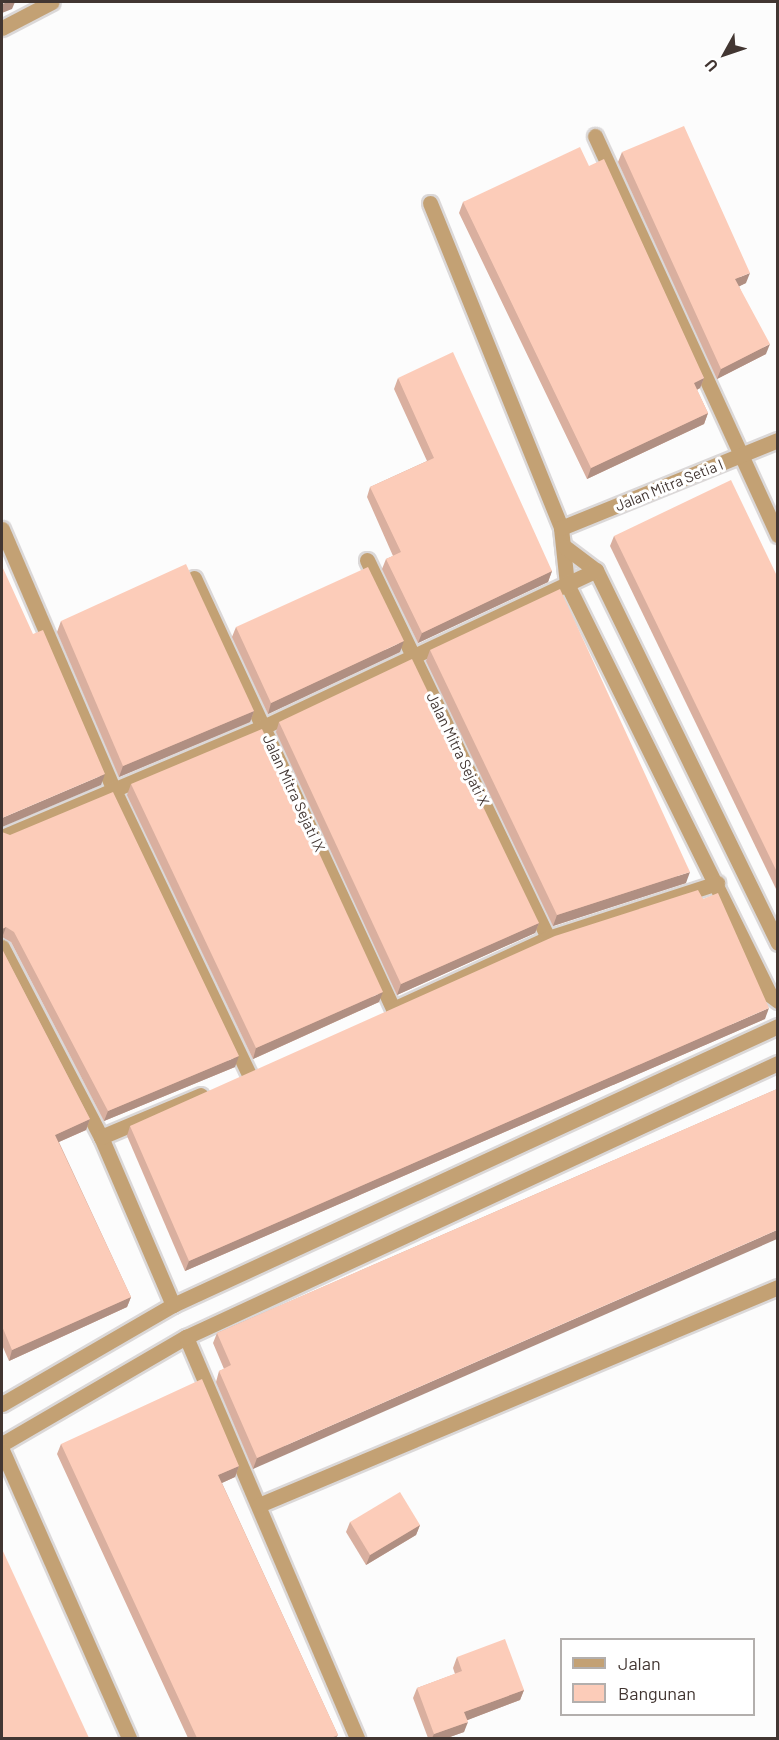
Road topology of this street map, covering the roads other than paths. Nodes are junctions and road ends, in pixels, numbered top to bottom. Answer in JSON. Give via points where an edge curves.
{"nodes":[{"id":1,"x":52,"y":2,"type":"edge"},
{"id":2,"x":2,"y":28,"type":"edge"},
{"id":3,"x":595,"y":136,"type":"dead end"},
{"id":4,"x":430,"y":203,"type":"dead end"},
{"id":5,"x":777,"y":440,"type":"edge"},
{"id":6,"x":744,"y":455,"type":"junction"},
{"id":7,"x":561,"y":528,"type":"junction"},
{"id":8,"x":2,"y":529,"type":"edge"},
{"id":9,"x":777,"y":535,"type":"edge"},
{"id":10,"x":565,"y":547,"type":"junction"},
{"id":11,"x":367,"y":560,"type":"dead end"},
{"id":12,"x":596,"y":570,"type":"junction"},
{"id":13,"x":194,"y":578,"type":"edge"},
{"id":14,"x":567,"y":584,"type":"junction"},
{"id":15,"x":412,"y":653,"type":"junction"},
{"id":16,"x":264,"y":727,"type":"junction"},
{"id":17,"x":114,"y":790,"type":"junction"},
{"id":18,"x":2,"y":837,"type":"edge"},
{"id":19,"x":717,"y":883,"type":"junction"},
{"id":20,"x":548,"y":938,"type":"junction"},
{"id":21,"x":777,"y":943,"type":"edge"},
{"id":22,"x":2,"y":947,"type":"edge"},
{"id":23,"x":777,"y":1001,"type":"edge"},
{"id":24,"x":393,"y":1009,"type":"junction"},
{"id":25,"x":373,"y":1018,"type":"edge"},
{"id":26,"x":777,"y":1026,"type":"edge"},
{"id":27,"x":777,"y":1063,"type":"edge"},
{"id":28,"x":270,"y":1065,"type":"edge"},
{"id":29,"x":249,"y":1074,"type":"junction"},
{"id":30,"x":100,"y":1137,"type":"junction"},
{"id":31,"x":777,"y":1287,"type":"edge"},
{"id":32,"x":173,"y":1305,"type":"junction"},
{"id":33,"x":186,"y":1337,"type":"junction"},
{"id":34,"x":2,"y":1404,"type":"edge"},
{"id":35,"x":2,"y":1444,"type":"edge"},
{"id":36,"x":2,"y":1450,"type":"edge"},
{"id":37,"x":259,"y":1505,"type":"junction"},
{"id":38,"x":129,"y":1738,"type":"edge"},
{"id":39,"x":357,"y":1738,"type":"edge"}],
"edges":[{"from":1,"to":2,"type":"street"},
{"from":3,"to":6,"type":"street"},
{"from":4,"to":7,"type":"street"},
{"from":5,"to":6,"type":"street","name":"Jalan Mitra Setia I"},
{"from":6,"to":7,"type":"street","name":"Jalan Mitra Setia I"},
{"from":6,"to":9,"type":"street"},
{"from":7,"to":10,"type":"street"},
{"from":8,"to":17,"type":"street"},
{"from":10,"to":12,"type":"street"},
{"from":10,"to":14,"type":"street"},
{"from":11,"to":15,"type":"street","name":"Jalan Mitra Sejati X"},
{"from":12,"to":14,"type":"street"},
{"from":12,"to":21,"type":"street"},
{"from":13,"to":16,"type":"street","name":"Jalan Mitra Sejati IX"},
{"from":14,"to":15,"type":"street"},
{"from":14,"to":19,"type":"street"},
{"from":15,"to":16,"type":"street"},
{"from":15,"to":20,"type":"street","name":"Jalan Mitra Sejati X"},
{"from":16,"to":17,"type":"street"},
{"from":16,"to":24,"type":"street","name":"Jalan Mitra Sejati IX"},
{"from":17,"to":18,"type":"street"},
{"from":17,"to":29,"type":"street"},
{"from":19,"to":20,"type":"street"},
{"from":19,"to":23,"type":"street","via":[[770,995]]},
{"from":20,"to":24,"type":"street"},
{"from":22,"to":30,"type":"street"},
{"from":24,"to":25,"type":"street"},
{"from":26,"to":32,"type":"street"},
{"from":27,"to":33,"type":"street"},
{"from":28,"to":29,"type":"street"},
{"from":29,"to":30,"type":"street"},
{"from":30,"to":32,"type":"street"},
{"from":31,"to":37,"type":"street"},
{"from":32,"to":34,"type":"street"},
{"from":33,"to":35,"type":"street"},
{"from":33,"to":37,"type":"street"},
{"from":36,"to":38,"type":"street"},
{"from":37,"to":39,"type":"street"}]}
